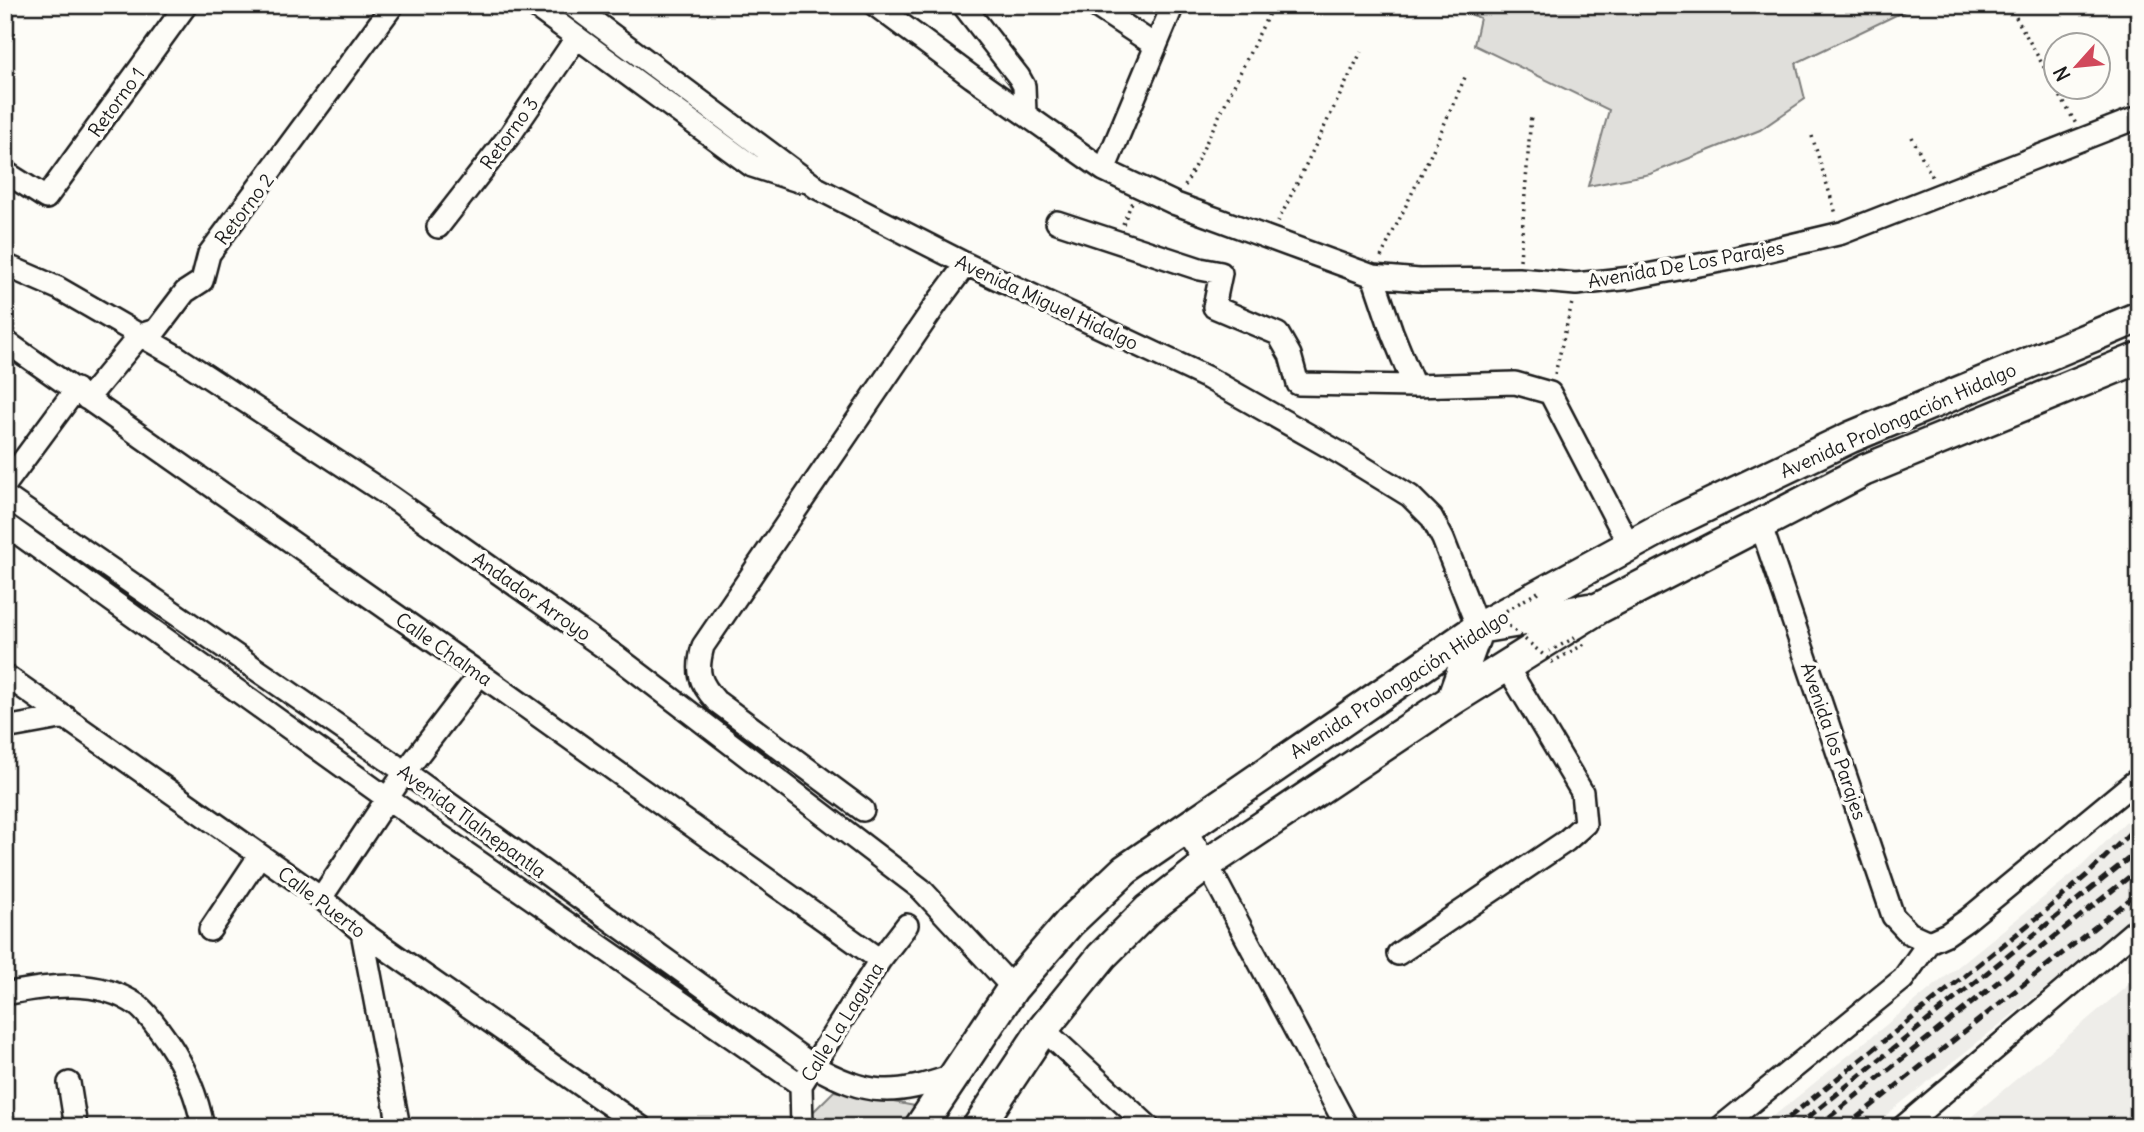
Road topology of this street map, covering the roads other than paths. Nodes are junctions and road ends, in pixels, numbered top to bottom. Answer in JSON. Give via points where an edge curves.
{"nodes":[{"id":1,"x":186,"y":5,"type":"edge"},
{"id":2,"x":393,"y":5,"type":"edge"},
{"id":3,"x":533,"y":5,"type":"edge"},
{"id":4,"x":572,"y":5,"type":"edge"},
{"id":5,"x":875,"y":5,"type":"edge"},
{"id":6,"x":963,"y":5,"type":"edge"},
{"id":7,"x":1094,"y":5,"type":"edge"},
{"id":8,"x":1173,"y":5,"type":"edge"},
{"id":9,"x":577,"y":37,"type":"junction"},
{"id":10,"x":1156,"y":46,"type":"junction"},
{"id":11,"x":1026,"y":113,"type":"junction"},
{"id":12,"x":2139,"y":117,"type":"edge"},
{"id":13,"x":1104,"y":170,"type":"junction"},
{"id":14,"x":5,"y":172,"type":"edge"},
{"id":15,"x":817,"y":188,"type":"junction"},
{"id":16,"x":1057,"y":222,"type":"dead end"},
{"id":17,"x":438,"y":227,"type":"dead end"},
{"id":18,"x":966,"y":264,"type":"junction"},
{"id":19,"x":5,"y":265,"type":"edge"},
{"id":20,"x":1373,"y":276,"type":"junction"},
{"id":21,"x":2139,"y":317,"type":"edge"},
{"id":22,"x":140,"y":335,"type":"junction"},
{"id":23,"x":5,"y":341,"type":"edge"},
{"id":24,"x":2139,"y":358,"type":"edge"},
{"id":25,"x":1414,"y":386,"type":"junction"},
{"id":26,"x":82,"y":394,"type":"junction"},
{"id":27,"x":1851,"y":437,"type":"junction"},
{"id":28,"x":1865,"y":470,"type":"junction"},
{"id":29,"x":5,"y":485,"type":"edge"},
{"id":30,"x":5,"y":496,"type":"edge"},
{"id":31,"x":1760,"y":523,"type":"junction"},
{"id":32,"x":5,"y":524,"type":"edge"},
{"id":33,"x":1629,"y":545,"type":"junction"},
{"id":34,"x":1599,"y":608,"type":"junction"},
{"id":35,"x":1478,"y":628,"type":"junction"},
{"id":36,"x":1506,"y":665,"type":"junction"},
{"id":37,"x":480,"y":674,"type":"junction"},
{"id":38,"x":5,"y":675,"type":"edge"},
{"id":39,"x":1452,"y":700,"type":"junction"},
{"id":40,"x":65,"y":717,"type":"junction"},
{"id":41,"x":5,"y":728,"type":"edge"},
{"id":42,"x":405,"y":772,"type":"junction"},
{"id":43,"x":2139,"y":778,"type":"edge"},
{"id":44,"x":388,"y":799,"type":"junction"},
{"id":45,"x":863,"y":810,"type":"dead end"},
{"id":46,"x":1184,"y":828,"type":"junction"},
{"id":47,"x":260,"y":855,"type":"junction"},
{"id":48,"x":1207,"y":864,"type":"junction"},
{"id":49,"x":321,"y":898,"type":"junction"},
{"id":50,"x":907,"y":925,"type":"dead end"},
{"id":51,"x":2139,"y":927,"type":"edge"},
{"id":52,"x":210,"y":930,"type":"dead end"},
{"id":53,"x":362,"y":932,"type":"junction"},
{"id":54,"x":1929,"y":942,"type":"junction"},
{"id":55,"x":1398,"y":954,"type":"dead end"},
{"id":56,"x":880,"y":960,"type":"junction"},
{"id":57,"x":1013,"y":988,"type":"junction"},
{"id":58,"x":5,"y":994,"type":"edge"},
{"id":59,"x":1043,"y":1029,"type":"junction"},
{"id":60,"x":812,"y":1065,"type":"junction"},
{"id":61,"x":955,"y":1074,"type":"junction"},
{"id":62,"x":69,"y":1083,"type":"dead end"},
{"id":63,"x":801,"y":1085,"type":"junction"},
{"id":64,"x":76,"y":1127,"type":"edge"},
{"id":65,"x":203,"y":1127,"type":"edge"},
{"id":66,"x":398,"y":1127,"type":"edge"},
{"id":67,"x":641,"y":1127,"type":"edge"},
{"id":68,"x":802,"y":1127,"type":"edge"},
{"id":69,"x":920,"y":1127,"type":"edge"},
{"id":70,"x":978,"y":1127,"type":"edge"},
{"id":71,"x":1149,"y":1127,"type":"edge"},
{"id":72,"x":1346,"y":1127,"type":"edge"},
{"id":73,"x":1721,"y":1127,"type":"edge"},
{"id":74,"x":1903,"y":1127,"type":"edge"}],
"edges":[{"from":1,"to":14,"type":"street","name":"Retorno 1","via":[[46,198]]},
{"from":2,"to":22,"type":"street","name":"Retorno 2","via":[[209,254],[202,281],[185,292],[156,330]]},
{"from":3,"to":9,"type":"street"},
{"from":4,"to":15,"type":"street","name":"Avenida Miguel Hidalgo"},
{"from":5,"to":11,"type":"street","name":"Avenida De Los Parajes"},
{"from":6,"to":11,"type":"street","via":[[1019,77]]},
{"from":7,"to":10,"type":"street"},
{"from":8,"to":10,"type":"street"},
{"from":9,"to":15,"type":"street","via":[[752,166]]},
{"from":9,"to":17,"type":"street","name":"Retorno 3","via":[[510,135]]},
{"from":10,"to":13,"type":"street"},
{"from":11,"to":13,"type":"street","name":"Avenida De Los Parajes"},
{"from":12,"to":20,"type":"street","name":"Avenida De Los Parajes","via":[[1842,233],[1736,258],[1576,284]]},
{"from":13,"to":20,"type":"street","name":"Avenida De Los Parajes","via":[[1176,204]]},
{"from":15,"to":18,"type":"street","name":"Avenida Miguel Hidalgo"},
{"from":16,"to":25,"type":"street","via":[[1221,273],[1214,307],[1278,334],[1298,384]]},
{"from":18,"to":35,"type":"street","name":"Avenida Miguel Hidalgo","via":[[1208,378],[1410,496],[1432,518],[1443,539]]},
{"from":18,"to":45,"type":"street","via":[[703,646],[698,664],[702,685],[716,701]]},
{"from":19,"to":22,"type":"street","name":"Andador Arroyo","via":[[58,288]]},
{"from":20,"to":25,"type":"street"},
{"from":21,"to":27,"type":"highway","name":"Avenida Prolongación Hidalgo"},
{"from":22,"to":26,"type":"street","name":"Retorno 2"},
{"from":22,"to":57,"type":"street","name":"Andador Arroyo","via":[[391,497],[616,656],[921,889]]},
{"from":23,"to":26,"type":"street","name":"Calle Chalma"},
{"from":24,"to":28,"type":"highway","name":"Avenida Prolongación Hidalgo"},
{"from":25,"to":33,"type":"street","via":[[1515,383],[1550,393]]},
{"from":26,"to":29,"type":"street","name":"Retorno 2"},
{"from":26,"to":37,"type":"street","name":"Calle Chalma"},
{"from":27,"to":28,"type":"highway"},
{"from":27,"to":33,"type":"highway","name":"Avenida Prolongación Hidalgo"},
{"from":28,"to":31,"type":"highway","name":"Avenida Prolongación Hidalgo"},
{"from":30,"to":42,"type":"street","name":"Avenida Tlalnepantla"},
{"from":31,"to":34,"type":"highway","name":"Avenida Prolongación Hidalgo"},
{"from":31,"to":54,"type":"street","name":"Avenida los Parajes","via":[[1893,916],[1909,933]]},
{"from":32,"to":44,"type":"street","name":"Avenida Tlalnepantla"},
{"from":33,"to":35,"type":"highway","name":"Avenida Prolongación Hidalgo"},
{"from":34,"to":35,"type":"highway"},
{"from":34,"to":36,"type":"highway","name":"Avenida Prolongación Hidalgo"},
{"from":35,"to":39,"type":"highway"},
{"from":35,"to":46,"type":"highway","name":"Avenida Prolongación Hidalgo"},
{"from":36,"to":39,"type":"highway","name":"Avenida Prolongación Hidalgo"},
{"from":36,"to":55,"type":"street","via":[[1582,792],[1585,824]]},
{"from":37,"to":42,"type":"street"},
{"from":37,"to":56,"type":"street","name":"Calle Chalma"},
{"from":38,"to":40,"type":"street","name":"Calle Puerto"},
{"from":39,"to":48,"type":"highway","name":"Avenida Prolongación Hidalgo"},
{"from":40,"to":41,"type":"street"},
{"from":40,"to":47,"type":"street","name":"Calle Puerto"},
{"from":42,"to":44,"type":"street"},
{"from":42,"to":60,"type":"street","name":"Avenida Tlalnepantla"},
{"from":43,"to":54,"type":"street","via":[[1966,920]]},
{"from":44,"to":49,"type":"street"},
{"from":44,"to":63,"type":"street","name":"Avenida Tlalnepantla"},
{"from":46,"to":48,"type":"street"},
{"from":46,"to":57,"type":"highway","name":"Avenida Prolongación Hidalgo","via":[[1125,870]]},
{"from":47,"to":49,"type":"street","name":"Calle Puerto"},
{"from":47,"to":52,"type":"street"},
{"from":48,"to":59,"type":"highway","name":"Avenida Prolongación Hidalgo","via":[[1148,909],[1102,956]]},
{"from":48,"to":72,"type":"street"},
{"from":49,"to":53,"type":"street","name":"Calle Puerto"},
{"from":50,"to":56,"type":"street","name":"Calle La Laguna"},
{"from":51,"to":74,"type":"street"},
{"from":53,"to":66,"type":"street"},
{"from":53,"to":67,"type":"street","name":"Calle Puerto"},
{"from":54,"to":73,"type":"street","via":[[1903,979]]},
{"from":56,"to":60,"type":"street","name":"Calle La Laguna"},
{"from":57,"to":61,"type":"highway","name":"Avenida Prolongación Hidalgo"},
{"from":58,"to":65,"type":"street","via":[[71,985],[118,995],[139,1006],[188,1075]]},
{"from":59,"to":70,"type":"highway","name":"Avenida Prolongación Hidalgo"},
{"from":59,"to":71,"type":"street"},
{"from":60,"to":61,"type":"street","name":"Avenida Tlalnepantla","via":[[836,1078],[889,1091],[921,1087]]},
{"from":60,"to":63,"type":"street","name":"Calle La Laguna"},
{"from":61,"to":69,"type":"highway","name":"Avenida Prolongación Hidalgo"},
{"from":62,"to":64,"type":"street"},
{"from":63,"to":68,"type":"street","name":"Calle La Laguna"}]}
